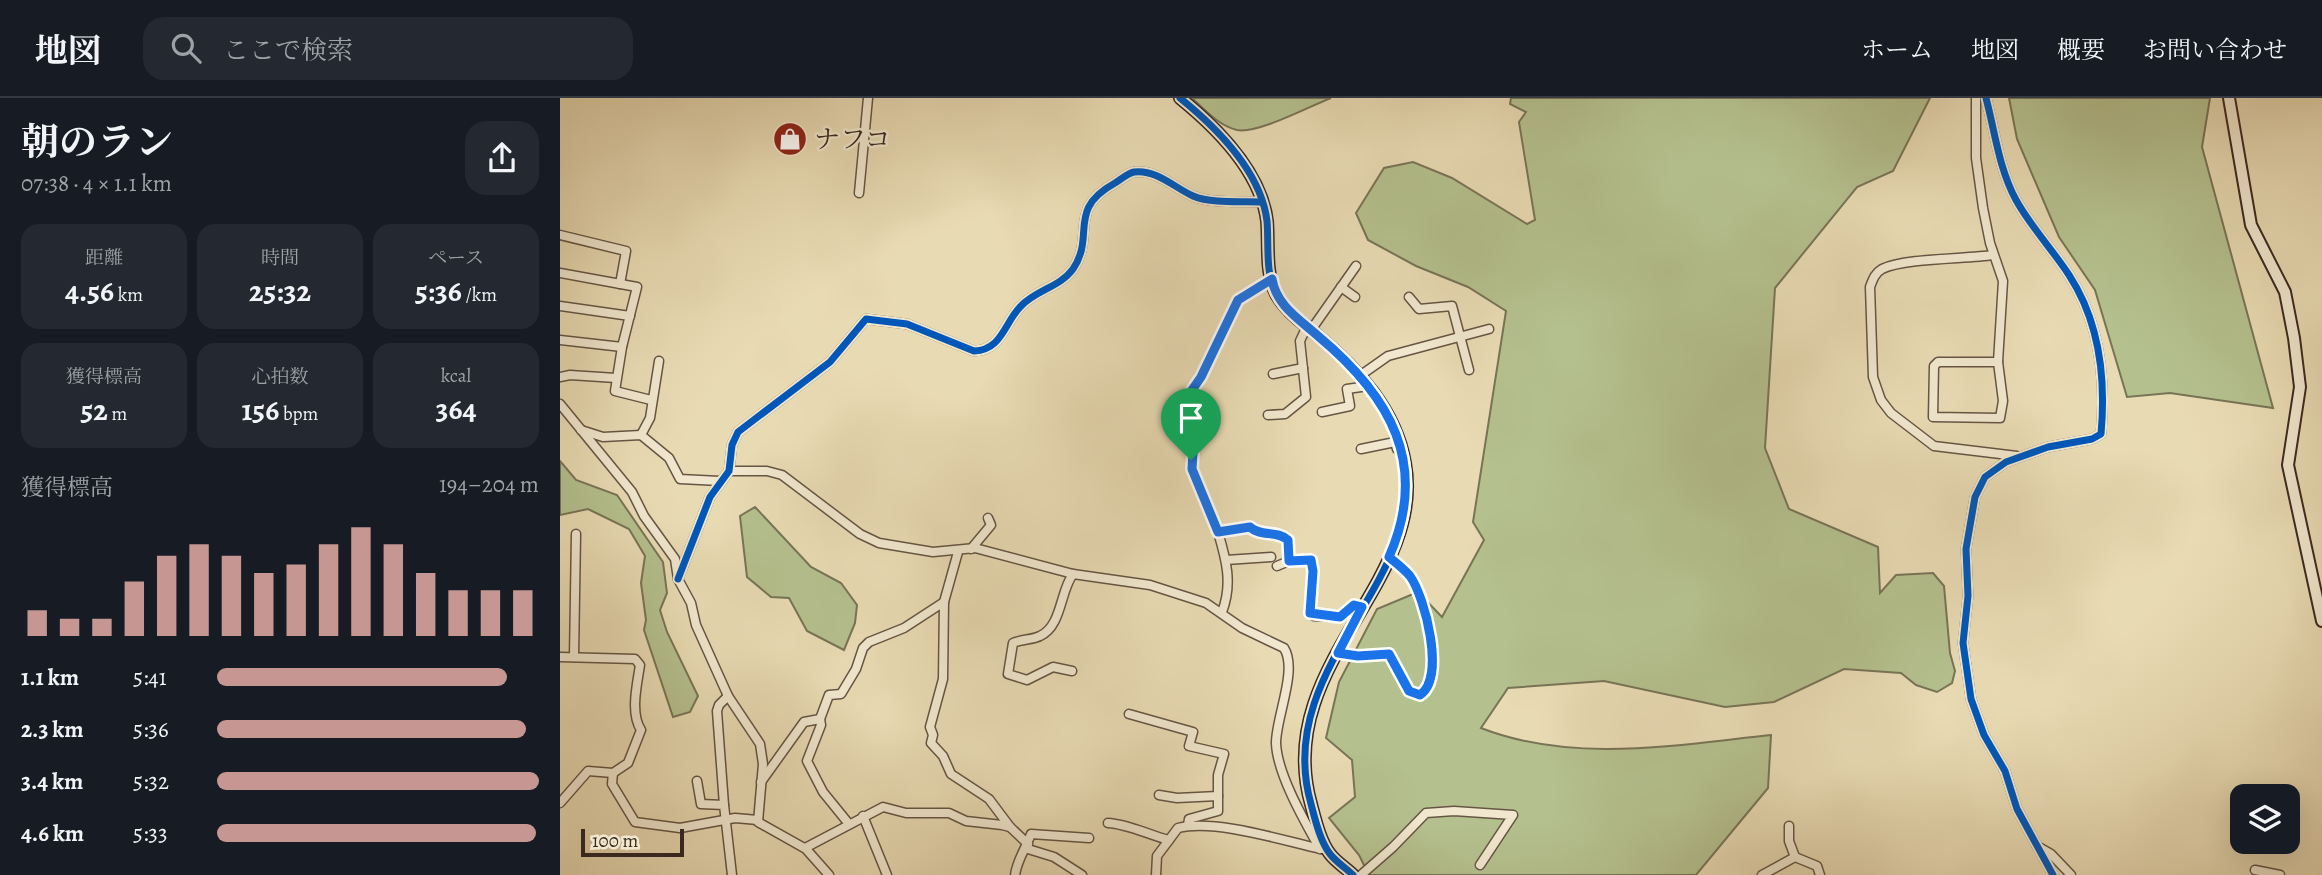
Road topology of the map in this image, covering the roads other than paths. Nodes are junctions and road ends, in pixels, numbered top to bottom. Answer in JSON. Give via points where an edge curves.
{"nodes":[{"id":1,"x":868,"y":98,"type":"edge"},
{"id":2,"x":1180,"y":98,"type":"edge"},
{"id":3,"x":1976,"y":98,"type":"edge"},
{"id":4,"x":1986,"y":98,"type":"edge"},
{"id":5,"x":2229,"y":98,"type":"edge"},
{"id":6,"x":859,"y":193,"type":"dead end"},
{"id":7,"x":1262,"y":202,"type":"junction"},
{"id":8,"x":560,"y":235,"type":"edge"},
{"id":9,"x":1993,"y":255,"type":"junction"},
{"id":10,"x":1356,"y":266,"type":"dead end"},
{"id":11,"x":560,"y":273,"type":"edge"},
{"id":12,"x":1272,"y":279,"type":"junction"},
{"id":13,"x":620,"y":284,"type":"junction"},
{"id":14,"x":1341,"y":287,"type":"junction"},
{"id":15,"x":1355,"y":297,"type":"dead end"},
{"id":16,"x":1409,"y":297,"type":"dead end"},
{"id":17,"x":560,"y":306,"type":"edge"},
{"id":18,"x":629,"y":317,"type":"junction"},
{"id":19,"x":1309,"y":328,"type":"junction"},
{"id":20,"x":1489,"y":329,"type":"dead end"},
{"id":21,"x":1460,"y":337,"type":"junction"},
{"id":22,"x":560,"y":340,"type":"edge"},
{"id":23,"x":622,"y":348,"type":"junction"},
{"id":24,"x":659,"y":361,"type":"dead end"},
{"id":25,"x":1998,"y":362,"type":"junction"},
{"id":26,"x":1303,"y":368,"type":"junction"},
{"id":27,"x":1469,"y":370,"type":"dead end"},
{"id":28,"x":1273,"y":374,"type":"dead end"},
{"id":29,"x":1361,"y":375,"type":"junction"},
{"id":30,"x":560,"y":377,"type":"edge"},
{"id":31,"x":616,"y":379,"type":"junction"},
{"id":32,"x":1368,"y":386,"type":"junction"},
{"id":33,"x":651,"y":400,"type":"junction"},
{"id":34,"x":560,"y":404,"type":"edge"},
{"id":35,"x":1322,"y":412,"type":"dead end"},
{"id":36,"x":1268,"y":415,"type":"dead end"},
{"id":37,"x":581,"y":430,"type":"junction"},
{"id":38,"x":641,"y":435,"type":"junction"},
{"id":39,"x":1361,"y":449,"type":"dead end"},
{"id":40,"x":2020,"y":457,"type":"junction"},
{"id":41,"x":729,"y":471,"type":"junction"},
{"id":42,"x":720,"y":481,"type":"junction"},
{"id":43,"x":1407,"y":485,"type":"junction"},
{"id":44,"x":988,"y":518,"type":"dead end"},
{"id":45,"x":1218,"y":532,"type":"junction"},
{"id":46,"x":576,"y":534,"type":"dead end"},
{"id":47,"x":971,"y":549,"type":"junction"},
{"id":48,"x":958,"y":552,"type":"junction"},
{"id":49,"x":1271,"y":557,"type":"dead end"},
{"id":50,"x":1389,"y":557,"type":"junction"},
{"id":51,"x":1226,"y":560,"type":"junction"},
{"id":52,"x":1289,"y":561,"type":"junction"},
{"id":53,"x":1277,"y":566,"type":"dead end"},
{"id":54,"x":1073,"y":574,"type":"junction"},
{"id":55,"x":678,"y":579,"type":"junction"},
{"id":56,"x":944,"y":602,"type":"junction"},
{"id":57,"x":1362,"y":607,"type":"junction"},
{"id":58,"x":1222,"y":612,"type":"junction"},
{"id":59,"x":2322,"y":621,"type":"edge"},
{"id":60,"x":1338,"y":653,"type":"junction"},
{"id":61,"x":560,"y":657,"type":"edge"},
{"id":62,"x":574,"y":657,"type":"junction"},
{"id":63,"x":1072,"y":671,"type":"dead end"},
{"id":64,"x":728,"y":696,"type":"junction"},
{"id":65,"x":1129,"y":714,"type":"dead end"},
{"id":66,"x":820,"y":719,"type":"junction"},
{"id":67,"x":613,"y":773,"type":"junction"},
{"id":68,"x":697,"y":781,"type":"dead end"},
{"id":69,"x":761,"y":783,"type":"junction"},
{"id":70,"x":1159,"y":795,"type":"dead end"},
{"id":71,"x":1218,"y":796,"type":"junction"},
{"id":72,"x":560,"y":803,"type":"edge"},
{"id":73,"x":724,"y":805,"type":"junction"},
{"id":74,"x":863,"y":816,"type":"junction"},
{"id":75,"x":758,"y":820,"type":"junction"},
{"id":76,"x":726,"y":821,"type":"junction"},
{"id":77,"x":1108,"y":823,"type":"dead end"},
{"id":78,"x":849,"y":824,"type":"junction"},
{"id":79,"x":1188,"y":825,"type":"junction"},
{"id":80,"x":1789,"y":826,"type":"dead end"},
{"id":81,"x":1010,"y":827,"type":"junction"},
{"id":82,"x":1088,"y":838,"type":"dead end"},
{"id":83,"x":1169,"y":840,"type":"junction"},
{"id":84,"x":2035,"y":844,"type":"junction"},
{"id":85,"x":1028,"y":847,"type":"junction"},
{"id":86,"x":805,"y":848,"type":"junction"},
{"id":87,"x":1325,"y":851,"type":"junction"},
{"id":88,"x":1796,"y":857,"type":"junction"},
{"id":89,"x":1480,"y":865,"type":"dead end"},
{"id":90,"x":2255,"y":870,"type":"dead end"},
{"id":91,"x":1778,"y":871,"type":"edge"},
{"id":92,"x":732,"y":875,"type":"edge"},
{"id":93,"x":829,"y":875,"type":"edge"},
{"id":94,"x":887,"y":875,"type":"edge"},
{"id":95,"x":1015,"y":875,"type":"edge"},
{"id":96,"x":1082,"y":875,"type":"edge"},
{"id":97,"x":1156,"y":875,"type":"edge"},
{"id":98,"x":1353,"y":875,"type":"edge"},
{"id":99,"x":1360,"y":875,"type":"edge"},
{"id":100,"x":1762,"y":875,"type":"edge"},
{"id":101,"x":1820,"y":875,"type":"edge"},
{"id":102,"x":2053,"y":875,"type":"edge"},
{"id":103,"x":2071,"y":875,"type":"edge"},
{"id":104,"x":2280,"y":875,"type":"edge"}],
"edges":[{"from":1,"to":6,"type":"street"},
{"from":2,"to":7,"type":"street","via":[[1228,145]]},
{"from":3,"to":9,"type":"street","via":[[1976,158]]},
{"from":4,"to":40,"type":"street","via":[[2003,169],[2017,200],[2081,295],[2101,370],[2101,434]]},
{"from":5,"to":59,"type":"street","via":[[2251,225],[2286,292],[2300,387],[2287,465]]},
{"from":7,"to":12,"type":"street"},
{"from":7,"to":41,"type":"street","via":[[1194,196],[1160,177],[1134,172],[1100,191],[1087,205],[1072,271],[1027,300],[1012,315],[995,345],[974,351],[907,324],[866,319],[830,362],[737,432]]},
{"from":8,"to":13,"type":"street","via":[[626,251]]},
{"from":9,"to":25,"type":"street","via":[[2003,281]]},
{"from":9,"to":40,"type":"street","via":[[1899,264],[1874,276],[1870,287],[1873,376],[1881,400],[1931,445]]},
{"from":10,"to":14,"type":"street"},
{"from":11,"to":13,"type":"street"},
{"from":12,"to":19,"type":"street","via":[[1277,296]]},
{"from":12,"to":45,"type":"street","via":[[1238,300],[1186,405],[1185,418],[1195,419],[1192,469]]},
{"from":13,"to":18,"type":"street","via":[[637,287]]},
{"from":14,"to":15,"type":"street"},
{"from":14,"to":19,"type":"street"},
{"from":16,"to":21,"type":"street","via":[[1419,309],[1452,306]]},
{"from":17,"to":18,"type":"street"},
{"from":18,"to":23,"type":"street"},
{"from":19,"to":26,"type":"street","via":[[1300,341]]},
{"from":19,"to":29,"type":"street"},
{"from":20,"to":21,"type":"street"},
{"from":21,"to":27,"type":"street"},
{"from":21,"to":29,"type":"street","via":[[1388,356]]},
{"from":22,"to":23,"type":"street"},
{"from":23,"to":31,"type":"street"},
{"from":24,"to":33,"type":"street"},
{"from":25,"to":25,"type":"street","via":[[2003,401],[2000,418],[1933,417],[1931,387],[1938,362]]},
{"from":26,"to":28,"type":"street"},
{"from":26,"to":36,"type":"street","via":[[1307,391],[1302,402],[1285,414]]},
{"from":29,"to":32,"type":"street"},
{"from":30,"to":31,"type":"street"},
{"from":31,"to":33,"type":"street","via":[[615,391]]},
{"from":32,"to":35,"type":"street","via":[[1346,389],[1350,406]]},
{"from":32,"to":43,"type":"street","via":[[1394,425]]},
{"from":33,"to":38,"type":"street","via":[[650,418]]},
{"from":34,"to":37,"type":"street"},
{"from":37,"to":38,"type":"street","via":[[603,437]]},
{"from":37,"to":55,"type":"street","via":[[659,533],[675,559]]},
{"from":38,"to":42,"type":"street","via":[[661,449],[680,479]]},
{"from":39,"to":43,"type":"street","via":[[1395,442],[1400,484]]},
{"from":40,"to":84,"type":"street","via":[[1985,477],[1975,497],[1966,549],[1963,643],[1978,722],[1999,757]]},
{"from":41,"to":42,"type":"street"},
{"from":41,"to":48,"type":"street","via":[[782,475],[860,534],[879,543]]},
{"from":42,"to":55,"type":"street"},
{"from":43,"to":50,"type":"street","via":[[1403,517]]},
{"from":44,"to":47,"type":"street","via":[[990,525]]},
{"from":45,"to":51,"type":"street"},
{"from":45,"to":52,"type":"street","via":[[1250,527],[1282,535],[1288,540]]},
{"from":46,"to":62,"type":"street"},
{"from":47,"to":48,"type":"street"},
{"from":47,"to":54,"type":"street"},
{"from":48,"to":56,"type":"street"},
{"from":49,"to":51,"type":"street"},
{"from":50,"to":57,"type":"street"},
{"from":50,"to":60,"type":"street","via":[[1409,574],[1427,613],[1431,673],[1425,691],[1420,695],[1409,691],[1389,654]]},
{"from":51,"to":58,"type":"street","via":[[1229,596]]},
{"from":52,"to":53,"type":"street"},
{"from":52,"to":57,"type":"street","via":[[1311,560],[1313,564],[1310,613],[1314,616],[1340,617],[1354,605]]},
{"from":54,"to":58,"type":"street","via":[[1150,585],[1195,597]]},
{"from":54,"to":63,"type":"street","via":[[1065,585],[1057,618],[1043,636],[1013,643],[1007,674],[1027,680],[1053,667]]},
{"from":55,"to":64,"type":"street"},
{"from":56,"to":66,"type":"street","via":[[904,628],[869,642],[841,694],[829,695]]},
{"from":56,"to":81,"type":"street","via":[[943,679],[930,727],[932,748],[943,756],[951,774],[989,799]]},
{"from":57,"to":60,"type":"street"},
{"from":58,"to":87,"type":"street","via":[[1287,653],[1290,666],[1276,742],[1279,758],[1298,808]]},
{"from":60,"to":87,"type":"street","via":[[1314,699],[1305,742],[1304,774]]},
{"from":61,"to":62,"type":"street"},
{"from":62,"to":67,"type":"street","via":[[635,659],[640,665],[636,693],[641,730],[628,763]]},
{"from":64,"to":69,"type":"street","via":[[760,744]]},
{"from":64,"to":73,"type":"street","via":[[718,711]]},
{"from":65,"to":71,"type":"street","via":[[1193,732],[1189,746],[1224,754]]},
{"from":66,"to":69,"type":"street","via":[[804,722]]},
{"from":66,"to":78,"type":"street","via":[[807,761],[823,792]]},
{"from":67,"to":72,"type":"street","via":[[588,771]]},
{"from":67,"to":76,"type":"street","via":[[612,783],[635,822],[680,828]]},
{"from":68,"to":73,"type":"street","via":[[701,804]]},
{"from":69,"to":75,"type":"street"},
{"from":70,"to":71,"type":"street"},
{"from":71,"to":79,"type":"street","via":[[1217,811],[1189,819]]},
{"from":73,"to":76,"type":"street"},
{"from":74,"to":78,"type":"street"},
{"from":74,"to":81,"type":"street","via":[[893,808],[906,813],[949,813],[966,821]]},
{"from":74,"to":94,"type":"street"},
{"from":75,"to":76,"type":"street"},
{"from":75,"to":86,"type":"street"},
{"from":76,"to":92,"type":"street"},
{"from":77,"to":83,"type":"street"},
{"from":78,"to":86,"type":"street"},
{"from":79,"to":83,"type":"street","via":[[1178,828]]},
{"from":79,"to":87,"type":"street","via":[[1213,825]]},
{"from":80,"to":88,"type":"street"},
{"from":81,"to":85,"type":"street"},
{"from":82,"to":85,"type":"street","via":[[1031,834]]},
{"from":83,"to":97,"type":"street","via":[[1157,856]]},
{"from":84,"to":102,"type":"street"},
{"from":84,"to":103,"type":"street"},
{"from":85,"to":95,"type":"street"},
{"from":85,"to":96,"type":"street"},
{"from":86,"to":93,"type":"street"},
{"from":87,"to":98,"type":"street"},
{"from":88,"to":91,"type":"street"},
{"from":88,"to":101,"type":"street","via":[[1817,866]]},
{"from":89,"to":99,"type":"street","via":[[1513,816],[1426,813]]},
{"from":90,"to":104,"type":"street"},
{"from":91,"to":100,"type":"street"}]}
